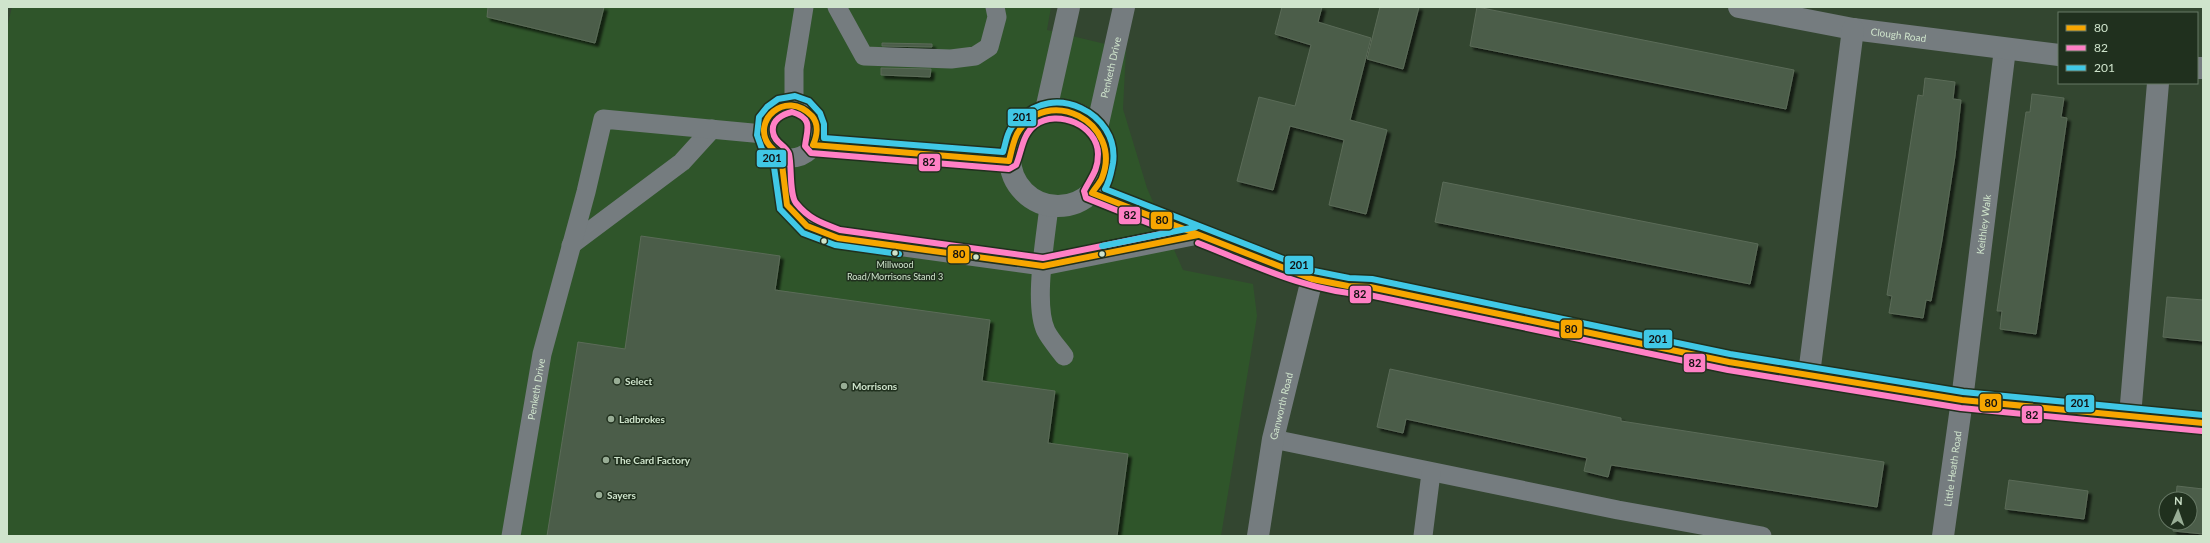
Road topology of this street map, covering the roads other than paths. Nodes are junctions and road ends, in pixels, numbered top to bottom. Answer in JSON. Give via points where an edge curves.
{"nodes":[{"id":1,"x":804,"y":7,"type":"edge"},
{"id":2,"x":837,"y":7,"type":"edge"},
{"id":3,"x":995,"y":7,"type":"edge"},
{"id":4,"x":1068,"y":7,"type":"edge"},
{"id":5,"x":1124,"y":7,"type":"edge"},
{"id":6,"x":1739,"y":7,"type":"edge"},
{"id":7,"x":1852,"y":29,"type":"junction"},
{"id":8,"x":2005,"y":49,"type":"junction"},
{"id":9,"x":2058,"y":55,"type":"edge"},
{"id":10,"x":2158,"y":84,"type":"edge"},
{"id":11,"x":794,"y":104,"type":"junction"},
{"id":12,"x":1046,"y":110,"type":"junction"},
{"id":13,"x":1097,"y":128,"type":"junction"},
{"id":14,"x":712,"y":129,"type":"junction"},
{"id":15,"x":764,"y":134,"type":"junction"},
{"id":16,"x":813,"y":145,"type":"junction"},
{"id":17,"x":780,"y":156,"type":"junction"},
{"id":18,"x":1009,"y":161,"type":"junction"},
{"id":19,"x":1092,"y":193,"type":"junction"},
{"id":20,"x":1049,"y":206,"type":"junction"},
{"id":21,"x":1198,"y":235,"type":"junction"},
{"id":22,"x":572,"y":245,"type":"junction"},
{"id":23,"x":1042,"y":266,"type":"junction"},
{"id":24,"x":1312,"y":279,"type":"junction"},
{"id":25,"x":1064,"y":356,"type":"dead end"},
{"id":26,"x":1809,"y":374,"type":"junction"},
{"id":27,"x":1962,"y":400,"type":"junction"},
{"id":28,"x":2130,"y":416,"type":"junction"},
{"id":29,"x":2203,"y":423,"type":"edge"},
{"id":30,"x":1273,"y":439,"type":"junction"},
{"id":31,"x":1431,"y":473,"type":"junction"},
{"id":32,"x":511,"y":536,"type":"edge"},
{"id":33,"x":1258,"y":536,"type":"edge"},
{"id":34,"x":1423,"y":536,"type":"edge"},
{"id":35,"x":1762,"y":536,"type":"edge"},
{"id":36,"x":1943,"y":536,"type":"edge"}],
"edges":[{"from":1,"to":11,"type":"lane","via":[[794,69]]},
{"from":2,"to":3,"type":"lane","via":[[864,56],[951,59],[975,56],[989,47],[997,17]]},
{"from":4,"to":12,"type":"street"},
{"from":5,"to":13,"type":"street","name":"Penketh Drive"},
{"from":6,"to":7,"type":"street","name":"Clough Road"},
{"from":7,"to":8,"type":"street","name":"Clough Road"},
{"from":7,"to":26,"type":"street"},
{"from":8,"to":9,"type":"street","name":"Clough Road"},
{"from":8,"to":27,"type":"street","name":"Keithley Walk"},
{"from":10,"to":28,"type":"street"},
{"from":11,"to":15,"type":"lane","via":[[783,105],[768,116]]},
{"from":11,"to":16,"type":"lane","via":[[807,110],[815,121],[817,134]]},
{"from":12,"to":13,"type":"street","via":[[1064,109],[1080,114]]},
{"from":12,"to":18,"type":"street","via":[[1031,117],[1018,129],[1011,144]]},
{"from":13,"to":19,"type":"street","via":[[1105,144],[1107,161],[1103,177]]},
{"from":14,"to":15,"type":"lane","name":"Penketh Drive"},
{"from":14,"to":22,"type":"lane","via":[[682,162]]},
{"from":14,"to":22,"type":"lane","name":"Penketh Drive","via":[[603,119]]},
{"from":15,"to":17,"type":"lane","via":[[767,143]]},
{"from":16,"to":17,"type":"lane","via":[[799,156]]},
{"from":16,"to":18,"type":"lane"},
{"from":17,"to":23,"type":"lane","via":[[787,205],[807,226],[838,238]]},
{"from":18,"to":20,"type":"street","via":[[1020,189],[1033,200]]},
{"from":19,"to":20,"type":"street","via":[[1077,203]]},
{"from":19,"to":21,"type":"street"},
{"from":20,"to":23,"type":"lane"},
{"from":21,"to":23,"type":"lane"},
{"from":21,"to":24,"type":"street"},
{"from":22,"to":32,"type":"lane","name":"Penketh Drive","via":[[542,354]]},
{"from":23,"to":25,"type":"lane","via":[[1041,310],[1046,330]]},
{"from":24,"to":26,"type":"street","via":[[1348,286],[1370,287],[1729,362]]},
{"from":24,"to":30,"type":"street","name":"Ganworth Road"},
{"from":26,"to":27,"type":"street"},
{"from":27,"to":28,"type":"street"},
{"from":27,"to":36,"type":"street","name":"Little Heath Road"},
{"from":28,"to":29,"type":"street"},
{"from":30,"to":31,"type":"lane"},
{"from":30,"to":33,"type":"street","name":"Ganworth Road"},
{"from":31,"to":34,"type":"lane"},
{"from":31,"to":35,"type":"lane"}]}
